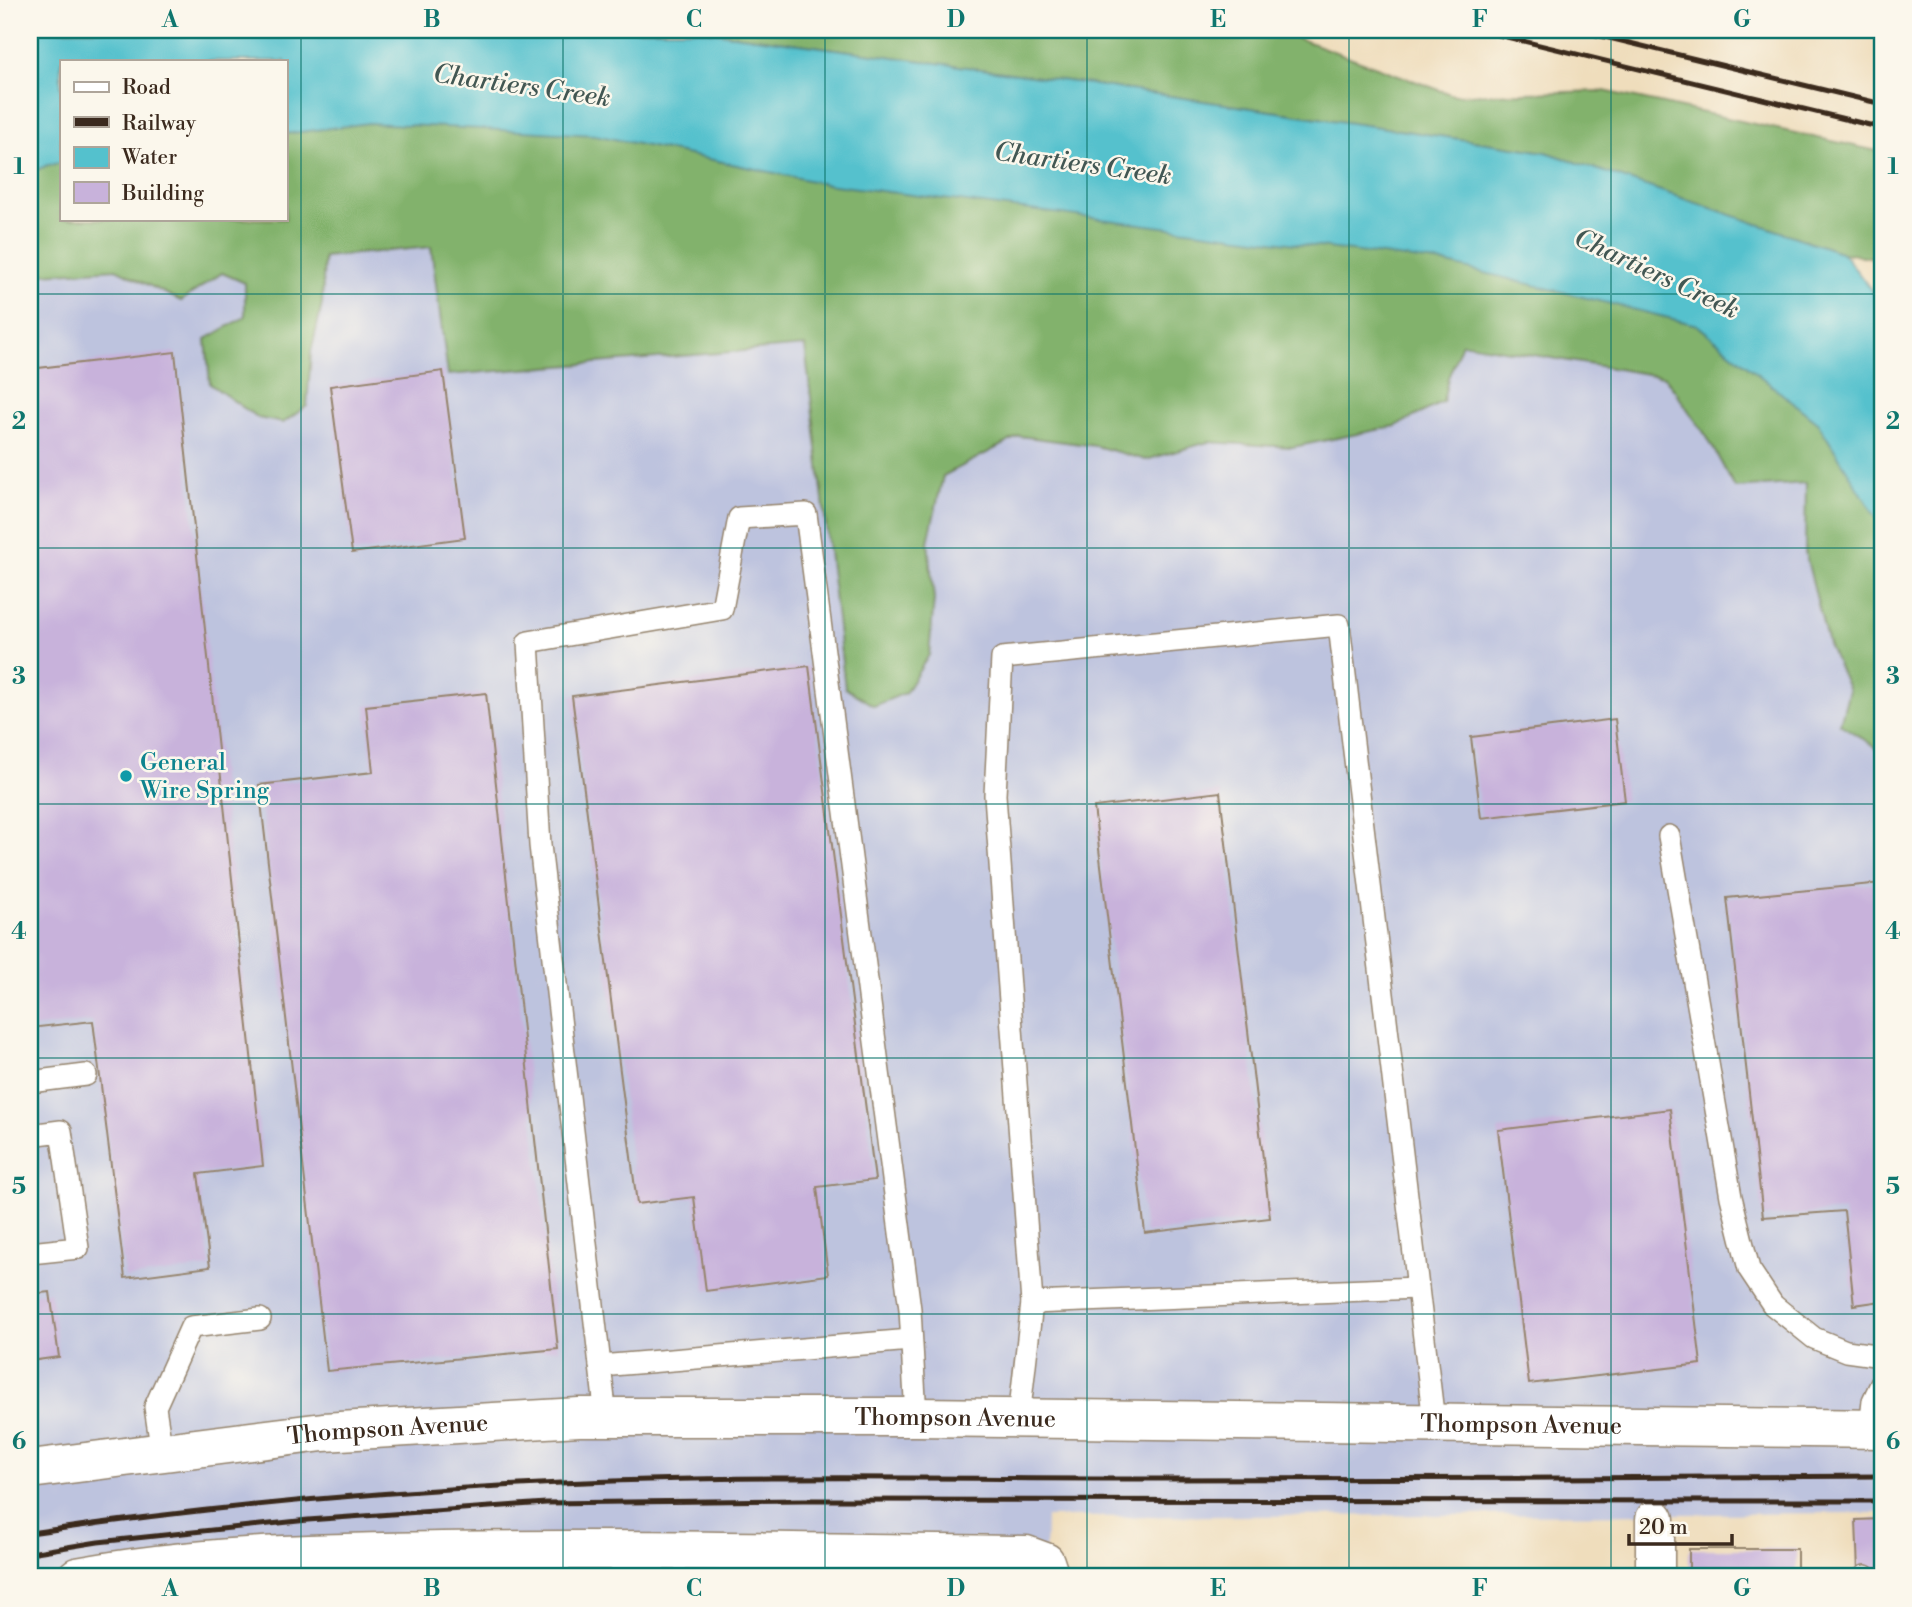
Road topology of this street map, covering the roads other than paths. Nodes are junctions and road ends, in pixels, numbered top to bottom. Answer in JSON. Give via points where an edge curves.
{"nodes":[{"id":1,"x":1669,"y":836,"type":"dead end"},
{"id":2,"x":86,"y":1075,"type":"dead end"},
{"id":3,"x":30,"y":1082,"type":"edge"},
{"id":4,"x":30,"y":1135,"type":"edge"},
{"id":5,"x":30,"y":1253,"type":"edge"},
{"id":6,"x":1418,"y":1288,"type":"junction"},
{"id":7,"x":1032,"y":1303,"type":"junction"},
{"id":8,"x":260,"y":1319,"type":"dead end"},
{"id":9,"x":911,"y":1340,"type":"junction"},
{"id":10,"x":1882,"y":1356,"type":"edge"},
{"id":11,"x":600,"y":1366,"type":"junction"},
{"id":12,"x":1882,"y":1382,"type":"edge"},
{"id":13,"x":606,"y":1417,"type":"junction"},
{"id":14,"x":916,"y":1417,"type":"junction"},
{"id":15,"x":1019,"y":1418,"type":"junction"},
{"id":16,"x":1434,"y":1422,"type":"junction"},
{"id":17,"x":1876,"y":1429,"type":"edge"},
{"id":18,"x":162,"y":1453,"type":"junction"},
{"id":19,"x":30,"y":1469,"type":"edge"},
{"id":20,"x":1655,"y":1519,"type":"dead end"},
{"id":21,"x":1047,"y":1570,"type":"edge"},
{"id":22,"x":77,"y":1577,"type":"edge"},
{"id":23,"x":1655,"y":1577,"type":"edge"}],
"edges":[{"from":1,"to":10,"type":"lane","via":[[1731,1197],[1749,1269],[1773,1305],[1814,1338],[1846,1351]]},
{"from":2,"to":3,"type":"lane"},
{"from":4,"to":5,"type":"lane","via":[[61,1131],[78,1248]]},
{"from":6,"to":7,"type":"lane"},
{"from":6,"to":7,"type":"lane","via":[[1339,625],[1002,658],[995,795]]},
{"from":6,"to":16,"type":"lane"},
{"from":7,"to":15,"type":"lane"},
{"from":8,"to":18,"type":"lane","via":[[191,1327],[155,1406]]},
{"from":9,"to":11,"type":"lane"},
{"from":9,"to":11,"type":"lane","via":[[806,514],[739,518],[722,609],[528,642],[540,845]]},
{"from":9,"to":14,"type":"lane"},
{"from":11,"to":13,"type":"lane"},
{"from":12,"to":17,"type":"lane","via":[[1872,1401]]},
{"from":13,"to":14,"type":"street","name":"Thompson Avenue"},
{"from":13,"to":18,"type":"street","name":"Thompson Avenue","via":[[323,1432]]},
{"from":14,"to":15,"type":"street","name":"Thompson Avenue"},
{"from":15,"to":16,"type":"street","name":"Thompson Avenue"},
{"from":16,"to":17,"type":"street","name":"Thompson Avenue"},
{"from":18,"to":19,"type":"street","name":"Thompson Avenue"},
{"from":20,"to":23,"type":"street"},
{"from":21,"to":22,"type":"street","via":[[1026,1555],[546,1549],[264,1556]]}]}
